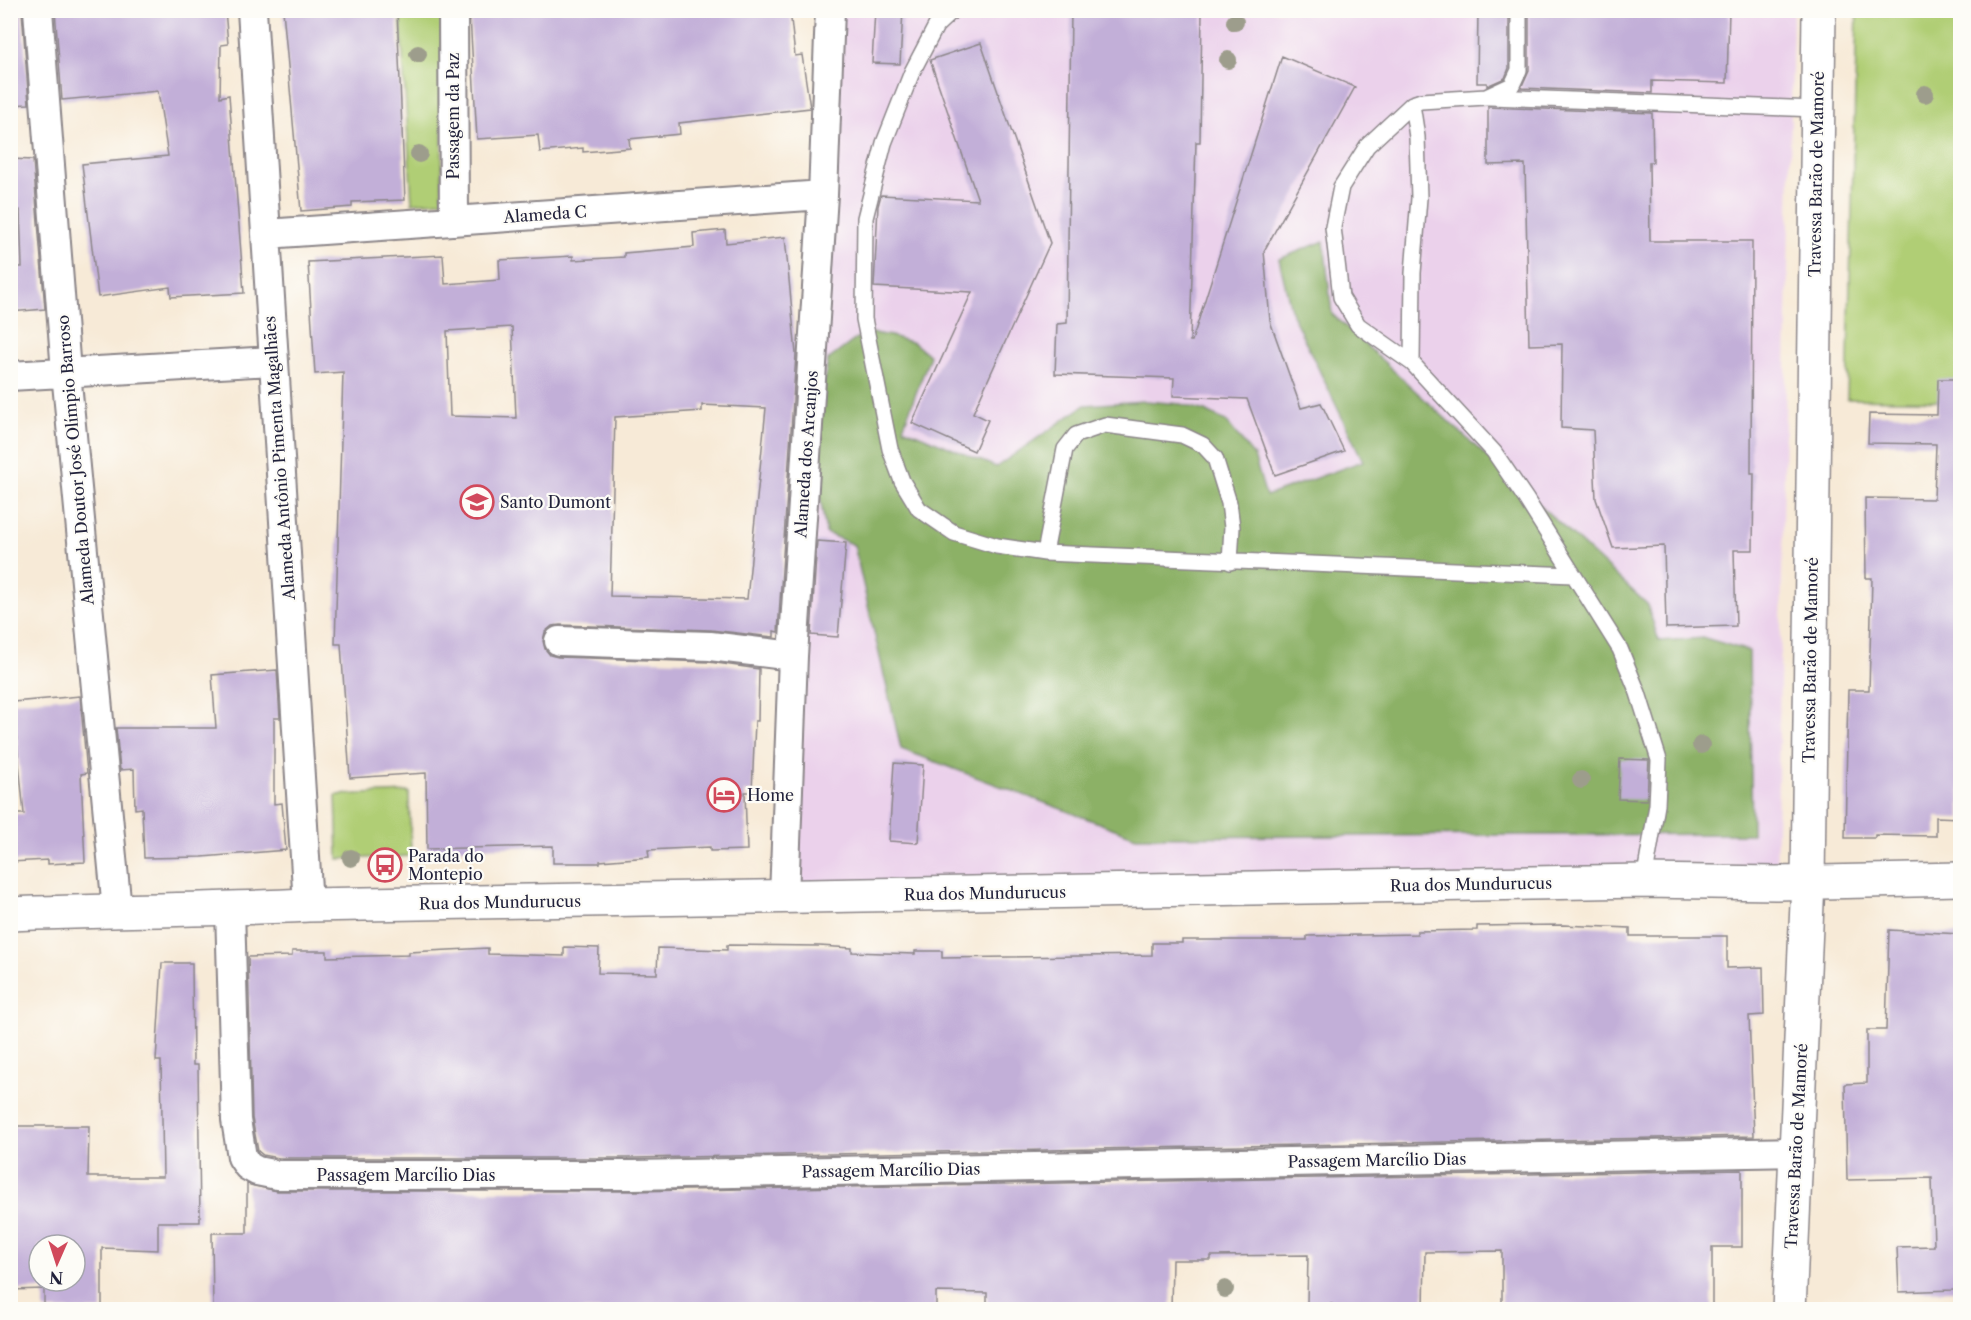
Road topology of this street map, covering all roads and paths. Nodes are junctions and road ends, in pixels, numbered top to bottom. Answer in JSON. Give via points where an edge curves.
{"nodes":[{"id":1,"x":38,"y":10,"type":"edge"},
{"id":2,"x":252,"y":10,"type":"edge"},
{"id":3,"x":453,"y":10,"type":"edge"},
{"id":4,"x":953,"y":10,"type":"edge"},
{"id":5,"x":1519,"y":10,"type":"edge"},
{"id":6,"x":1819,"y":10,"type":"edge"},
{"id":7,"x":829,"y":11,"type":"edge"},
{"id":8,"x":1486,"y":97,"type":"junction"},
{"id":9,"x":1412,"y":104,"type":"junction"},
{"id":10,"x":1816,"y":109,"type":"junction"},
{"id":11,"x":824,"y":195,"type":"junction"},
{"id":12,"x":454,"y":220,"type":"junction"},
{"id":13,"x":266,"y":234,"type":"junction"},
{"id":14,"x":272,"y":361,"type":"junction"},
{"id":15,"x":1412,"y":363,"type":"junction"},
{"id":16,"x":66,"y":372,"type":"junction"},
{"id":17,"x":10,"y":376,"type":"edge"},
{"id":18,"x":1045,"y":553,"type":"junction"},
{"id":19,"x":1230,"y":562,"type":"junction"},
{"id":20,"x":1573,"y":575,"type":"junction"},
{"id":21,"x":559,"y":640,"type":"dead end"},
{"id":22,"x":793,"y":656,"type":"junction"},
{"id":23,"x":1960,"y":879,"type":"edge"},
{"id":24,"x":1644,"y":881,"type":"junction"},
{"id":25,"x":1808,"y":881,"type":"junction"},
{"id":26,"x":784,"y":897,"type":"junction"},
{"id":27,"x":308,"y":905,"type":"junction"},
{"id":28,"x":230,"y":909,"type":"junction"},
{"id":29,"x":117,"y":910,"type":"junction"},
{"id":30,"x":10,"y":914,"type":"edge"},
{"id":31,"x":1796,"y":1152,"type":"junction"},
{"id":32,"x":1789,"y":1310,"type":"edge"}],
"edges":[{"from":1,"to":16,"type":"street","name":"Alameda Doutor José Olímpio Barroso"},
{"from":2,"to":13,"type":"street","name":"Alameda Antônio Pimenta Magalhães"},
{"from":3,"to":12,"type":"street","name":"Passagem da Paz"},
{"from":4,"to":18,"type":"lane","via":[[936,26],[912,72],[884,143],[865,218],[864,319],[890,449],[902,481],[919,509],[954,534]]},
{"from":5,"to":8,"type":"lane","via":[[1519,70],[1512,85]]},
{"from":6,"to":10,"type":"street","name":"Travessa Barão de Mamoré"},
{"from":7,"to":11,"type":"street","name":"Alameda dos Arcanjos"},
{"from":8,"to":9,"type":"lane"},
{"from":8,"to":10,"type":"lane"},
{"from":9,"to":15,"type":"lane","via":[[1419,189]]},
{"from":9,"to":15,"type":"lane","via":[[1367,146],[1341,188],[1333,227],[1341,297],[1358,326]]},
{"from":10,"to":25,"type":"street","name":"Travessa Barão de Mamoré"},
{"from":11,"to":12,"type":"street","name":"Alameda C"},
{"from":11,"to":22,"type":"street","name":"Alameda dos Arcanjos"},
{"from":12,"to":13,"type":"street","name":"Alameda C"},
{"from":13,"to":14,"type":"street","name":"Alameda Antônio Pimenta Magalhães"},
{"from":14,"to":16,"type":"street"},
{"from":14,"to":27,"type":"street","name":"Alameda Antônio Pimenta Magalhães"},
{"from":15,"to":20,"type":"lane","via":[[1494,452]]},
{"from":16,"to":17,"type":"street"},
{"from":16,"to":29,"type":"street","name":"Alameda Doutor José Olímpio Barroso"},
{"from":18,"to":19,"type":"lane"},
{"from":18,"to":19,"type":"lane","via":[[1065,449],[1076,435],[1105,425],[1182,435],[1203,445],[1215,458],[1230,503]]},
{"from":19,"to":20,"type":"lane"},
{"from":20,"to":24,"type":"lane","via":[[1620,649],[1659,760],[1657,805]]},
{"from":21,"to":22,"type":"street","via":[[710,646]]},
{"from":22,"to":26,"type":"street","name":"Alameda dos Arcanjos"},
{"from":23,"to":25,"type":"street","name":"Rua dos Mundurucus"},
{"from":24,"to":25,"type":"street","name":"Rua dos Mundurucus"},
{"from":24,"to":26,"type":"street","name":"Rua dos Mundurucus"},
{"from":25,"to":31,"type":"street","name":"Travessa Barão de Mamoré"},
{"from":26,"to":27,"type":"street","name":"Rua dos Mundurucus"},
{"from":27,"to":28,"type":"street","name":"Rua dos Mundurucus"},
{"from":28,"to":29,"type":"street","name":"Rua dos Mundurucus"},
{"from":28,"to":31,"type":"street","name":"Passagem Marcílio Dias","via":[[236,1120],[242,1157],[257,1171],[277,1175],[646,1175]]},
{"from":29,"to":30,"type":"street","name":"Rua dos Mundurucus"},
{"from":31,"to":32,"type":"street","name":"Travessa Barão de Mamoré"}]}
